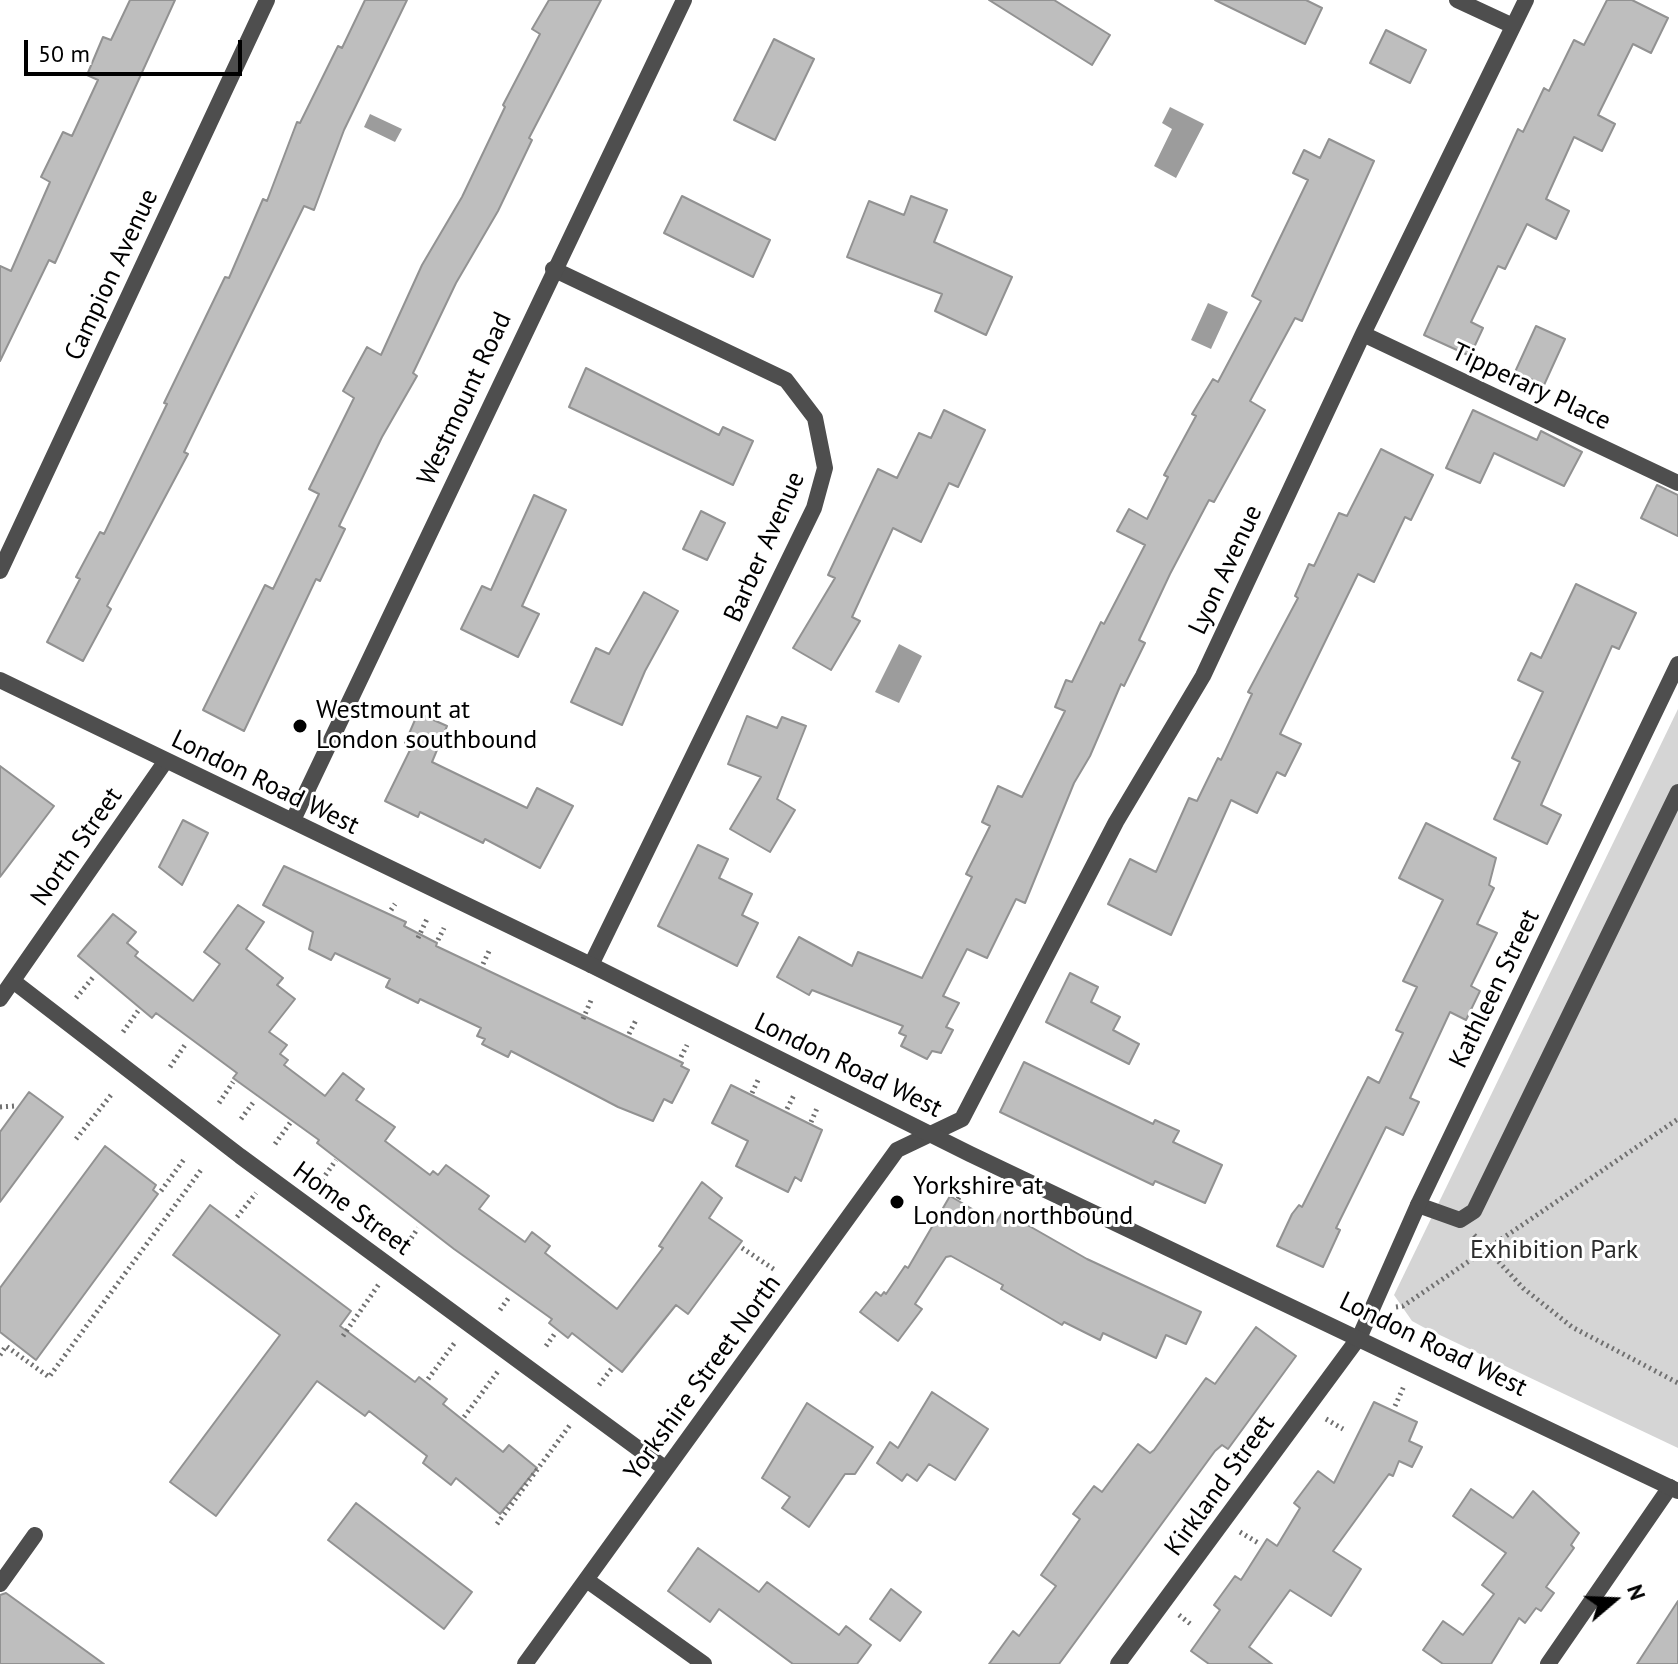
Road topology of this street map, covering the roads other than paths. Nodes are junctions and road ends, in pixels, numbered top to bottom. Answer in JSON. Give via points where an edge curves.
{"nodes":[{"id":1,"x":267,"y":0,"type":"edge"},
{"id":2,"x":684,"y":0,"type":"edge"},
{"id":3,"x":1457,"y":0,"type":"edge"},
{"id":4,"x":1526,"y":0,"type":"edge"},
{"id":5,"x":1513,"y":26,"type":"junction"},
{"id":6,"x":553,"y":269,"type":"junction"},
{"id":7,"x":1363,"y":334,"type":"junction"},
{"id":8,"x":1678,"y":483,"type":"edge"},
{"id":9,"x":0,"y":571,"type":"edge"},
{"id":10,"x":1678,"y":664,"type":"edge"},
{"id":11,"x":0,"y":680,"type":"edge"},
{"id":12,"x":165,"y":762,"type":"junction"},
{"id":13,"x":1678,"y":792,"type":"edge"},
{"id":14,"x":293,"y":820,"type":"junction"},
{"id":15,"x":591,"y":965,"type":"junction"},
{"id":16,"x":13,"y":981,"type":"junction"},
{"id":17,"x":0,"y":999,"type":"edge"},
{"id":18,"x":932,"y":1135,"type":"junction"},
{"id":19,"x":1418,"y":1205,"type":"junction"},
{"id":20,"x":1360,"y":1336,"type":"junction"},
{"id":21,"x":666,"y":1469,"type":"junction"},
{"id":22,"x":1674,"y":1489,"type":"edge"},
{"id":23,"x":35,"y":1535,"type":"dead end"},
{"id":24,"x":588,"y":1581,"type":"junction"},
{"id":25,"x":0,"y":1584,"type":"edge"},
{"id":26,"x":525,"y":1664,"type":"edge"},
{"id":27,"x":704,"y":1664,"type":"edge"},
{"id":28,"x":1118,"y":1664,"type":"edge"},
{"id":29,"x":1548,"y":1664,"type":"edge"}],
"edges":[{"from":1,"to":9,"type":"street","name":"Campion Avenue"},
{"from":2,"to":6,"type":"street","name":"Westmount Road"},
{"from":3,"to":5,"type":"street"},
{"from":4,"to":5,"type":"street","name":"Lyon Avenue"},
{"from":5,"to":7,"type":"street","name":"Lyon Avenue"},
{"from":6,"to":14,"type":"street","name":"Westmount Road"},
{"from":6,"to":15,"type":"street","name":"Barber Avenue","via":[[786,380],[815,418],[825,468],[814,508]]},
{"from":7,"to":8,"type":"street","name":"Tipperary Place"},
{"from":7,"to":18,"type":"street","name":"Lyon Avenue","via":[[1203,676],[1116,822],[962,1119]]},
{"from":10,"to":19,"type":"street","name":"Kathleen Street"},
{"from":11,"to":12,"type":"street","name":"London Road West"},
{"from":12,"to":14,"type":"street","name":"London Road West"},
{"from":12,"to":16,"type":"street","name":"North Street"},
{"from":13,"to":19,"type":"street","via":[[1474,1211],[1460,1220]]},
{"from":14,"to":15,"type":"street","name":"London Road West"},
{"from":15,"to":18,"type":"street","name":"London Road West"},
{"from":16,"to":17,"type":"street","name":"North Street"},
{"from":16,"to":21,"type":"street","name":"Home Street","via":[[268,1177]]},
{"from":18,"to":20,"type":"street","name":"London Road West"},
{"from":18,"to":21,"type":"street","name":"Yorkshire Street North","via":[[897,1150]]},
{"from":19,"to":20,"type":"street","name":"Kathleen Street"},
{"from":20,"to":22,"type":"street","name":"London Road West"},
{"from":20,"to":28,"type":"street","name":"Kirkland Street"},
{"from":21,"to":24,"type":"street","name":"Yorkshire Street North"},
{"from":22,"to":29,"type":"street"},
{"from":23,"to":25,"type":"street"},
{"from":24,"to":26,"type":"street","name":"Yorkshire Street North"},
{"from":24,"to":27,"type":"street"}]}
